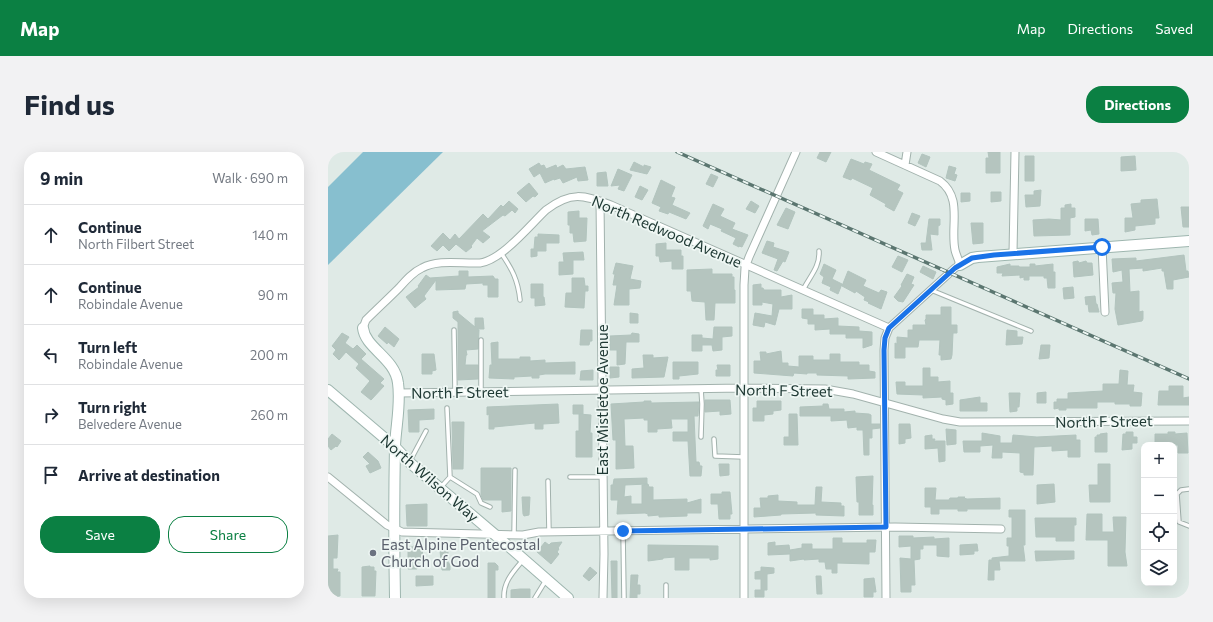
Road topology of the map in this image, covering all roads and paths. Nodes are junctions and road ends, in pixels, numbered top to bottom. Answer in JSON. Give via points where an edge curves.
{"nodes":[{"id":1,"x":796,"y":152,"type":"edge"},
{"id":2,"x":876,"y":152,"type":"edge"},
{"id":3,"x":907,"y":152,"type":"edge"},
{"id":4,"x":1015,"y":152,"type":"edge"},
{"id":5,"x":904,"y":165,"type":"junction"},
{"id":6,"x":600,"y":201,"type":"junction"},
{"id":7,"x":1189,"y":240,"type":"edge"},
{"id":8,"x":1102,"y":247,"type":"junction"},
{"id":9,"x":819,"y":251,"type":"dead end"},
{"id":10,"x":501,"y":253,"type":"junction"},
{"id":11,"x":1013,"y":254,"type":"junction"},
{"id":12,"x":746,"y":264,"type":"junction"},
{"id":13,"x":960,"y":265,"type":"junction"},
{"id":14,"x":803,"y":290,"type":"junction"},
{"id":15,"x":931,"y":290,"type":"junction"},
{"id":16,"x":520,"y":300,"type":"dead end"},
{"id":17,"x":1105,"y":312,"type":"dead end"},
{"id":18,"x":363,"y":328,"type":"joint"},
{"id":19,"x":889,"y":328,"type":"junction"},
{"id":20,"x":454,"y":330,"type":"dead end"},
{"id":21,"x":1031,"y":331,"type":"dead end"},
{"id":22,"x":481,"y":340,"type":"dead end"},
{"id":23,"x":743,"y":388,"type":"junction"},
{"id":24,"x":701,"y":389,"type":"junction"},
{"id":25,"x":328,"y":390,"type":"edge"},
{"id":26,"x":602,"y":391,"type":"junction"},
{"id":27,"x":455,"y":392,"type":"junction"},
{"id":28,"x":481,"y":392,"type":"junction"},
{"id":29,"x":399,"y":393,"type":"junction"},
{"id":30,"x":884,"y":402,"type":"junction"},
{"id":31,"x":447,"y":408,"type":"dead end"},
{"id":32,"x":1189,"y":420,"type":"edge"},
{"id":33,"x":426,"y":431,"type":"dead end"},
{"id":34,"x":701,"y":437,"type":"dead end"},
{"id":35,"x":714,"y":438,"type":"dead end"},
{"id":36,"x":395,"y":447,"type":"junction"},
{"id":37,"x":744,"y":457,"type":"junction"},
{"id":38,"x":409,"y":462,"type":"junction"},
{"id":39,"x":515,"y":470,"type":"dead end"},
{"id":40,"x":328,"y":477,"type":"edge"},
{"id":41,"x":450,"y":477,"type":"junction"},
{"id":42,"x":570,"y":477,"type":"dead end"},
{"id":43,"x":602,"y":477,"type":"junction"},
{"id":44,"x":548,"y":481,"type":"dead end"},
{"id":45,"x":441,"y":488,"type":"junction"},
{"id":46,"x":1189,"y":489,"type":"edge"},
{"id":47,"x":490,"y":507,"type":"dead end"},
{"id":48,"x":1189,"y":526,"type":"edge"},
{"id":49,"x":886,"y":527,"type":"junction"},
{"id":50,"x":1001,"y":529,"type":"dead end"},
{"id":51,"x":395,"y":530,"type":"junction"},
{"id":52,"x":744,"y":530,"type":"junction"},
{"id":53,"x":623,"y":531,"type":"junction"},
{"id":54,"x":549,"y":532,"type":"junction"},
{"id":55,"x":603,"y":532,"type":"junction"},
{"id":56,"x":495,"y":534,"type":"junction"},
{"id":57,"x":514,"y":535,"type":"junction"},
{"id":58,"x":523,"y":559,"type":"junction"},
{"id":59,"x":546,"y":579,"type":"junction"},
{"id":60,"x":666,"y":585,"type":"dead end"},
{"id":61,"x":395,"y":598,"type":"edge"},
{"id":62,"x":504,"y":598,"type":"edge"},
{"id":63,"x":535,"y":598,"type":"edge"},
{"id":64,"x":568,"y":598,"type":"edge"},
{"id":65,"x":603,"y":598,"type":"edge"},
{"id":66,"x":624,"y":598,"type":"edge"},
{"id":67,"x":666,"y":598,"type":"edge"},
{"id":68,"x":744,"y":598,"type":"edge"},
{"id":69,"x":886,"y":598,"type":"edge"}],
"edges":[{"from":1,"to":12,"type":"street"},
{"from":2,"to":5,"type":"street"},
{"from":3,"to":5,"type":"street"},
{"from":4,"to":11,"type":"street"},
{"from":5,"to":13,"type":"street","via":[[940,181],[951,192],[954,202],[955,251]]},
{"from":6,"to":10,"type":"street","name":"North Redwood Avenue","via":[[576,196],[553,204]]},
{"from":6,"to":12,"type":"street","name":"North Redwood Avenue"},
{"from":6,"to":26,"type":"street","name":"East Mistletoe Avenue"},
{"from":7,"to":8,"type":"street"},
{"from":8,"to":11,"type":"street"},
{"from":8,"to":17,"type":"street"},
{"from":9,"to":14,"type":"lane","via":[[818,265]]},
{"from":10,"to":16,"type":"lane","via":[[513,270],[519,286]]},
{"from":10,"to":18,"type":"street","name":"North Redwood Avenue","via":[[480,262],[440,263],[420,268],[366,320]]},
{"from":11,"to":13,"type":"street","via":[[972,258]]},
{"from":12,"to":14,"type":"street","name":"North Redwood Avenue"},
{"from":12,"to":23,"type":"street"},
{"from":13,"to":15,"type":"street"},
{"from":14,"to":19,"type":"street","name":"North Redwood Avenue"},
{"from":15,"to":19,"type":"street"},
{"from":15,"to":21,"type":"lane"},
{"from":18,"to":29,"type":"street","via":[[366,338],[388,360],[395,371]]},
{"from":19,"to":30,"type":"street","via":[[884,350]]},
{"from":20,"to":27,"type":"lane"},
{"from":22,"to":28,"type":"lane"},
{"from":23,"to":24,"type":"street","name":"North F Street"},
{"from":23,"to":30,"type":"street","name":"North F Street","via":[[826,388]]},
{"from":23,"to":37,"type":"street"},
{"from":24,"to":26,"type":"street","name":"North F Street"},
{"from":24,"to":34,"type":"lane"},
{"from":25,"to":36,"type":"street","name":"North Wilson Way"},
{"from":26,"to":28,"type":"street","name":"North F Street"},
{"from":26,"to":43,"type":"street","name":"East Mistletoe Avenue"},
{"from":27,"to":28,"type":"street","name":"North F Street"},
{"from":27,"to":29,"type":"street","name":"North F Street"},
{"from":29,"to":36,"type":"street"},
{"from":30,"to":32,"type":"street","name":"North F Street","via":[[960,422]]},
{"from":30,"to":49,"type":"street"},
{"from":31,"to":41,"type":"lane"},
{"from":33,"to":38,"type":"lane"},
{"from":35,"to":37,"type":"lane","via":[[715,456]]},
{"from":36,"to":38,"type":"street","name":"North Wilson Way"},
{"from":36,"to":51,"type":"street"},
{"from":37,"to":52,"type":"street"},
{"from":38,"to":45,"type":"street","name":"North Wilson Way"},
{"from":39,"to":57,"type":"lane"},
{"from":40,"to":51,"type":"street"},
{"from":41,"to":45,"type":"lane"},
{"from":41,"to":47,"type":"lane","via":[[477,494],[481,503]]},
{"from":42,"to":43,"type":"lane"},
{"from":43,"to":55,"type":"street","name":"East Mistletoe Avenue"},
{"from":44,"to":54,"type":"lane"},
{"from":45,"to":56,"type":"street","name":"North Wilson Way"},
{"from":46,"to":48,"type":"lane","via":[[1181,490],[1177,494],[1179,522]]},
{"from":49,"to":50,"type":"street"},
{"from":49,"to":52,"type":"street"},
{"from":49,"to":69,"type":"street"},
{"from":51,"to":56,"type":"street"},
{"from":51,"to":61,"type":"street"},
{"from":52,"to":53,"type":"street"},
{"from":52,"to":68,"type":"street"},
{"from":53,"to":55,"type":"street"},
{"from":53,"to":66,"type":"lane"},
{"from":54,"to":55,"type":"street"},
{"from":54,"to":57,"type":"street"},
{"from":55,"to":65,"type":"street","name":"East Mistletoe Avenue"},
{"from":56,"to":57,"type":"street"},
{"from":56,"to":58,"type":"street","name":"North Wilson Way"},
{"from":58,"to":59,"type":"street","name":"North Wilson Way"},
{"from":58,"to":62,"type":"lane","via":[[508,579]]},
{"from":59,"to":63,"type":"lane"},
{"from":59,"to":64,"type":"street","name":"North Wilson Way"},
{"from":60,"to":67,"type":"lane"}]}
